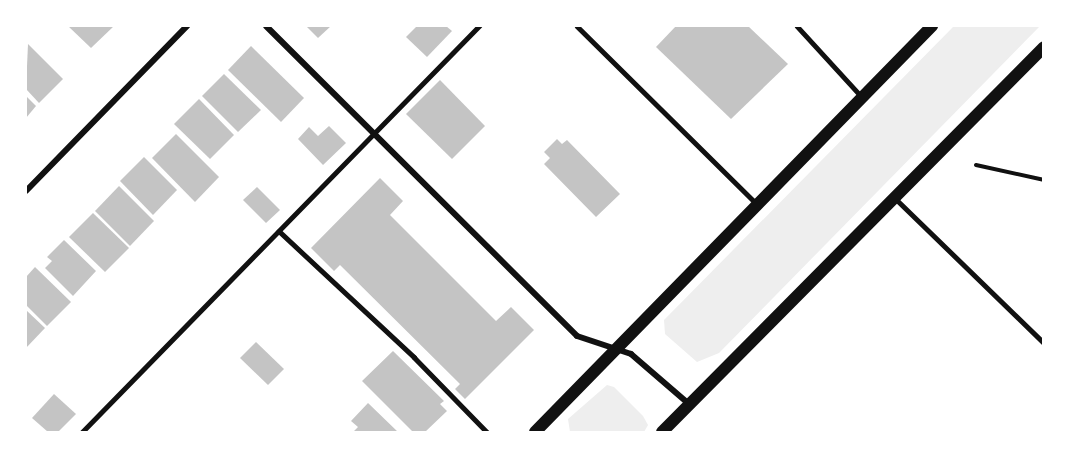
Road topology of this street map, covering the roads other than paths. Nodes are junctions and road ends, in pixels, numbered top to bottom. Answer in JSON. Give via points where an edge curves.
{"nodes":[{"id":1,"x":187,"y":26,"type":"edge"},
{"id":2,"x":266,"y":26,"type":"edge"},
{"id":3,"x":479,"y":26,"type":"edge"},
{"id":4,"x":577,"y":26,"type":"edge"},
{"id":5,"x":797,"y":26,"type":"edge"},
{"id":6,"x":932,"y":26,"type":"edge"},
{"id":7,"x":1044,"y":47,"type":"edge"},
{"id":8,"x":862,"y":97,"type":"junction"},
{"id":9,"x":375,"y":133,"type":"junction"},
{"id":10,"x":26,"y":191,"type":"edge"},
{"id":11,"x":896,"y":199,"type":"junction"},
{"id":12,"x":758,"y":204,"type":"junction"},
{"id":13,"x":279,"y":231,"type":"junction"},
{"id":14,"x":1044,"y":343,"type":"edge"},
{"id":15,"x":617,"y":349,"type":"junction"},
{"id":16,"x":689,"y":404,"type":"junction"},
{"id":17,"x":82,"y":432,"type":"edge"},
{"id":18,"x":487,"y":432,"type":"edge"},
{"id":19,"x":535,"y":432,"type":"edge"},
{"id":20,"x":662,"y":432,"type":"edge"}],
"edges":[{"from":1,"to":10,"type":"street"},
{"from":2,"to":9,"type":"street"},
{"from":3,"to":9,"type":"lane"},
{"from":4,"to":12,"type":"lane"},
{"from":5,"to":8,"type":"lane"},
{"from":6,"to":8,"type":"main road"},
{"from":7,"to":11,"type":"main road"},
{"from":8,"to":12,"type":"main road"},
{"from":9,"to":13,"type":"lane"},
{"from":9,"to":15,"type":"street","via":[[577,336]]},
{"from":11,"to":14,"type":"lane"},
{"from":11,"to":16,"type":"main road"},
{"from":12,"to":15,"type":"main road"},
{"from":13,"to":17,"type":"lane"},
{"from":13,"to":18,"type":"lane","via":[[414,357]]},
{"from":15,"to":16,"type":"street","via":[[631,354]]},
{"from":15,"to":19,"type":"main road"},
{"from":16,"to":20,"type":"main road"}]}
